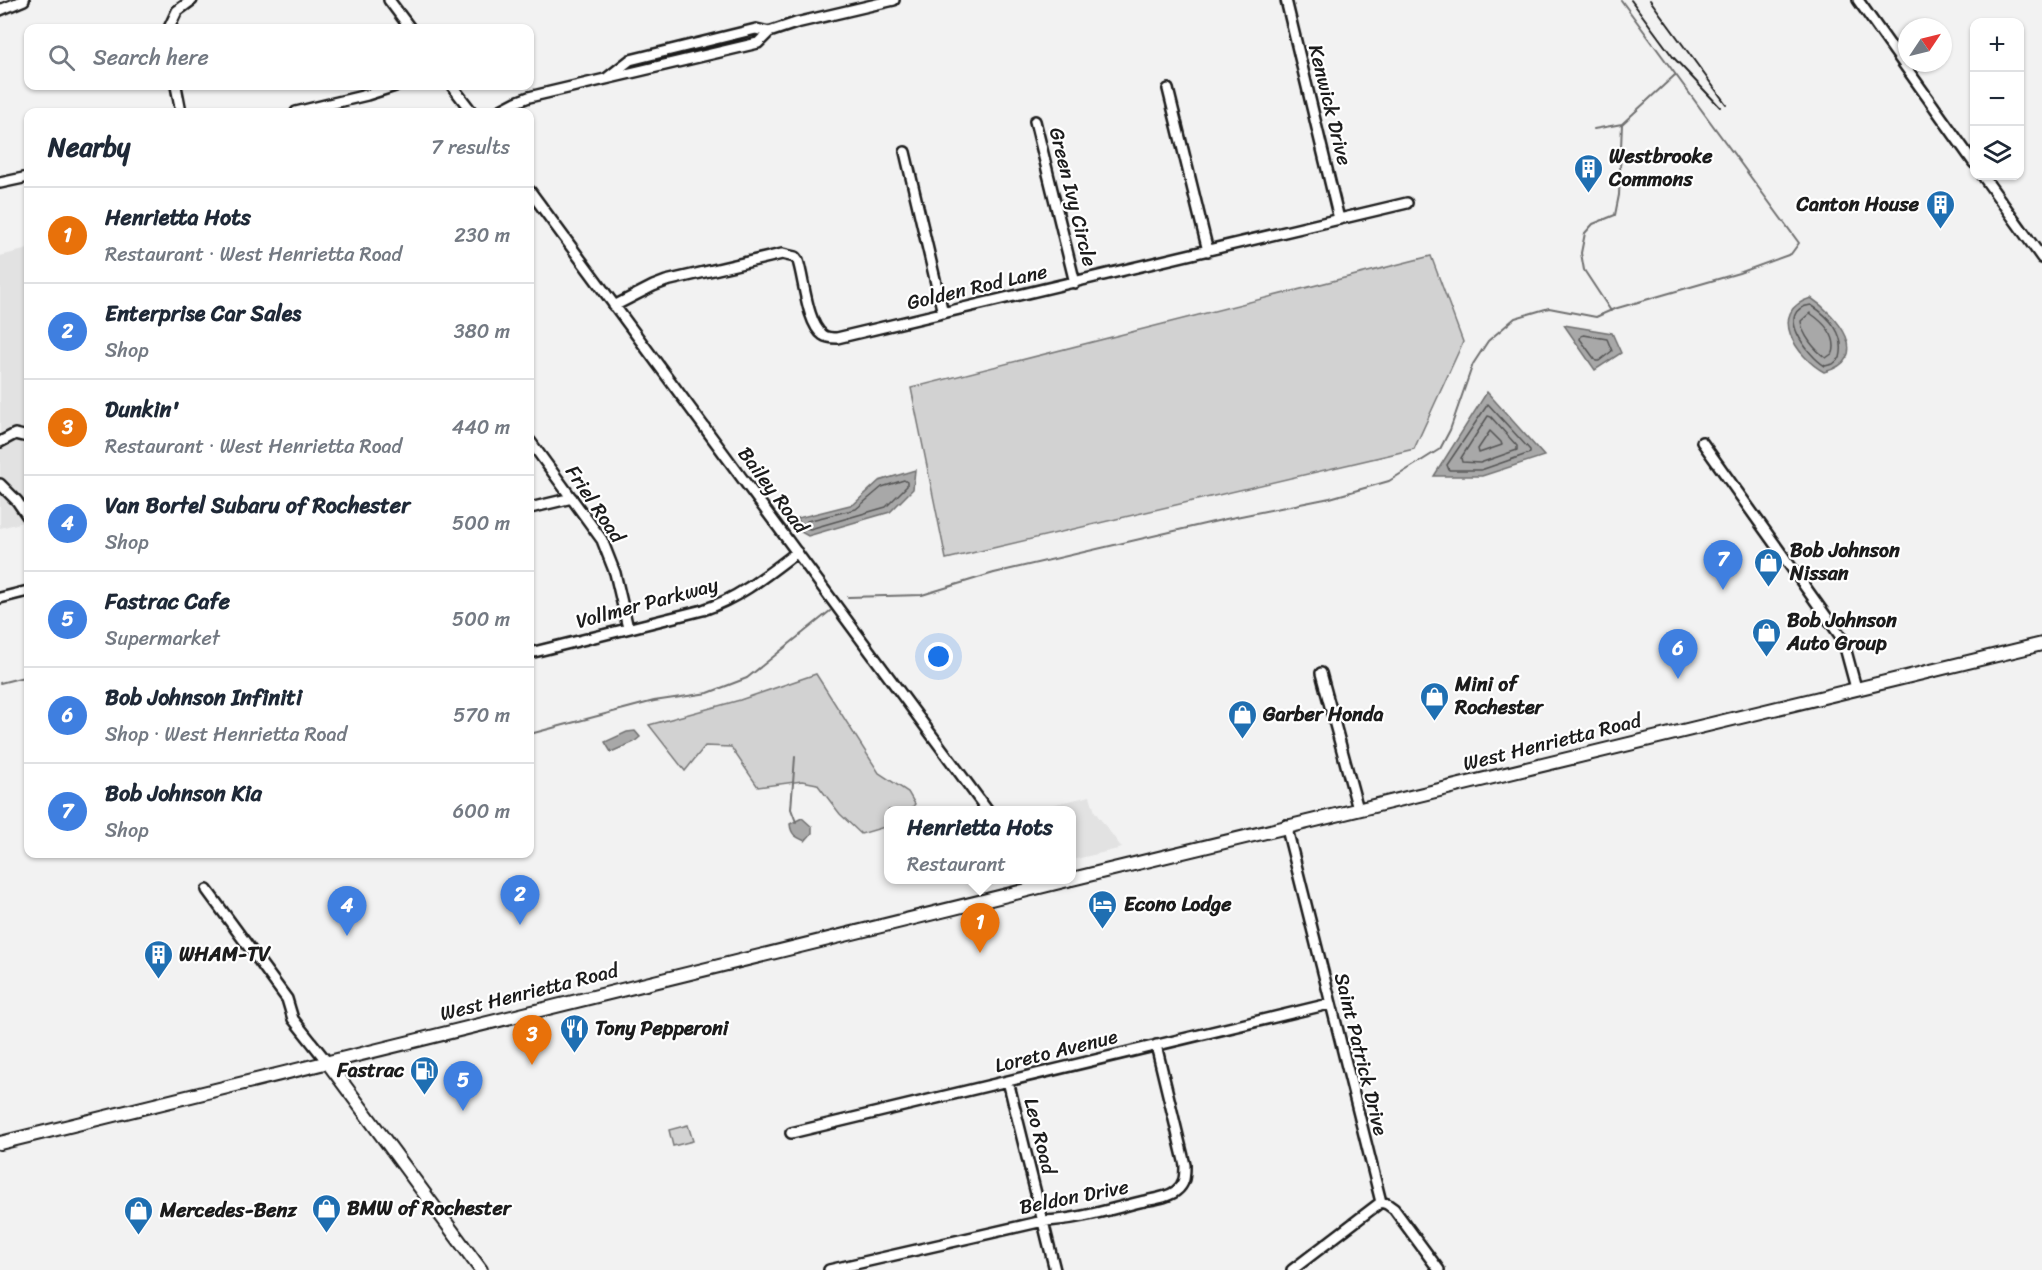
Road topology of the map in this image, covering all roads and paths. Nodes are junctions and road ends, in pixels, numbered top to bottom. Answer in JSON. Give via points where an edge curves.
{"nodes":[{"id":1,"x":24,"y":0,"type":"edge"},
{"id":2,"x":192,"y":0,"type":"edge"},
{"id":3,"x":390,"y":0,"type":"edge"},
{"id":4,"x":894,"y":0,"type":"edge"},
{"id":5,"x":1286,"y":0,"type":"edge"},
{"id":6,"x":1858,"y":0,"type":"edge"},
{"id":7,"x":0,"y":10,"type":"edge"},
{"id":8,"x":171,"y":24,"type":"edge"},
{"id":9,"x":407,"y":24,"type":"edge"},
{"id":10,"x":1168,"y":89,"type":"dead end"},
{"id":11,"x":177,"y":90,"type":"edge"},
{"id":12,"x":383,"y":90,"type":"edge"},
{"id":13,"x":455,"y":90,"type":"edge"},
{"id":14,"x":180,"y":108,"type":"edge"},
{"id":15,"x":330,"y":108,"type":"edge"},
{"id":16,"x":469,"y":108,"type":"edge"},
{"id":17,"x":505,"y":108,"type":"edge"},
{"id":18,"x":1035,"y":121,"type":"dead end"},
{"id":19,"x":905,"y":152,"type":"dead end"},
{"id":20,"x":1970,"y":157,"type":"edge"},
{"id":21,"x":24,"y":178,"type":"edge"},
{"id":22,"x":1986,"y":180,"type":"edge"},
{"id":23,"x":0,"y":183,"type":"edge"},
{"id":24,"x":534,"y":196,"type":"edge"},
{"id":25,"x":1407,"y":203,"type":"dead end"},
{"id":26,"x":1340,"y":219,"type":"junction"},
{"id":27,"x":1208,"y":251,"type":"junction"},
{"id":28,"x":2042,"y":258,"type":"edge"},
{"id":29,"x":1076,"y":283,"type":"junction"},
{"id":30,"x":614,"y":306,"type":"junction"},
{"id":31,"x":943,"y":313,"type":"junction"},
{"id":32,"x":24,"y":436,"type":"edge"},
{"id":33,"x":0,"y":442,"type":"edge"},
{"id":34,"x":1702,"y":442,"type":"dead end"},
{"id":35,"x":534,"y":446,"type":"edge"},
{"id":36,"x":0,"y":484,"type":"edge"},
{"id":37,"x":572,"y":498,"type":"junction"},
{"id":38,"x":534,"y":507,"type":"edge"},
{"id":39,"x":24,"y":510,"type":"edge"},
{"id":40,"x":797,"y":552,"type":"junction"},
{"id":41,"x":24,"y":592,"type":"edge"},
{"id":42,"x":0,"y":598,"type":"edge"},
{"id":43,"x":628,"y":628,"type":"junction"},
{"id":44,"x":2042,"y":644,"type":"edge"},
{"id":45,"x":534,"y":651,"type":"edge"},
{"id":46,"x":1321,"y":673,"type":"dead end"},
{"id":47,"x":1856,"y":688,"type":"junction"},
{"id":48,"x":984,"y":806,"type":"edge"},
{"id":49,"x":1358,"y":809,"type":"junction"},
{"id":50,"x":1286,"y":825,"type":"junction"},
{"id":51,"x":1076,"y":878,"type":"edge"},
{"id":52,"x":1036,"y":884,"type":"edge"},
{"id":53,"x":207,"y":890,"type":"dead end"},
{"id":54,"x":1329,"y":1004,"type":"junction"},
{"id":55,"x":1156,"y":1044,"type":"junction"},
{"id":56,"x":327,"y":1063,"type":"junction"},
{"id":57,"x":1008,"y":1081,"type":"junction"},
{"id":58,"x":791,"y":1133,"type":"dead end"},
{"id":59,"x":0,"y":1143,"type":"edge"},
{"id":60,"x":1380,"y":1202,"type":"junction"},
{"id":61,"x":1043,"y":1221,"type":"junction"},
{"id":62,"x":481,"y":1270,"type":"edge"},
{"id":63,"x":829,"y":1270,"type":"edge"},
{"id":64,"x":1055,"y":1270,"type":"edge"},
{"id":65,"x":1292,"y":1270,"type":"edge"},
{"id":66,"x":1440,"y":1270,"type":"edge"}],
"edges":[{"from":1,"to":7,"type":"street"},
{"from":2,"to":8,"type":"street","via":[[177,11]]},
{"from":3,"to":9,"type":"street"},
{"from":4,"to":17,"type":"street","via":[[769,32],[758,43],[529,97]]},
{"from":5,"to":26,"type":"street","name":"Kenwick Drive"},
{"from":6,"to":20,"type":"street"},
{"from":10,"to":27,"type":"street"},
{"from":11,"to":14,"type":"street"},
{"from":12,"to":15,"type":"street"},
{"from":13,"to":16,"type":"street"},
{"from":18,"to":29,"type":"street","name":"Green Ivy Circle"},
{"from":19,"to":31,"type":"street"},
{"from":21,"to":23,"type":"street"},
{"from":22,"to":28,"type":"street"},
{"from":24,"to":30,"type":"street","name":"Bailey Road"},
{"from":25,"to":26,"type":"street","name":"Golden Rod Lane"},
{"from":26,"to":27,"type":"street","name":"Golden Rod Lane"},
{"from":27,"to":29,"type":"street","name":"Golden Rod Lane"},
{"from":29,"to":31,"type":"street","name":"Golden Rod Lane"},
{"from":30,"to":31,"type":"street","name":"Golden Rod Lane","via":[[666,281],[782,254],[798,261],[813,322],[825,336],[844,337]]},
{"from":30,"to":40,"type":"street","name":"Bailey Road"},
{"from":32,"to":33,"type":"street","via":[[15,434]]},
{"from":34,"to":47,"type":"street","via":[[1839,633]]},
{"from":35,"to":37,"type":"street","name":"Friel Road"},
{"from":36,"to":39,"type":"street"},
{"from":37,"to":38,"type":"street"},
{"from":37,"to":43,"type":"street","name":"Friel Road","via":[[609,556]]},
{"from":40,"to":43,"type":"street","name":"Vollmer Parkway","via":[[758,583],[722,604]]},
{"from":40,"to":48,"type":"street","name":"Bailey Road"},
{"from":41,"to":42,"type":"street"},
{"from":43,"to":45,"type":"street","name":"Vollmer Parkway"},
{"from":44,"to":47,"type":"main road","name":"West Henrietta Road"},
{"from":46,"to":49,"type":"street"},
{"from":47,"to":49,"type":"main road","name":"West Henrietta Road"},
{"from":49,"to":50,"type":"main road","name":"West Henrietta Road"},
{"from":50,"to":51,"type":"main road","name":"West Henrietta Road"},
{"from":50,"to":54,"type":"street","name":"Saint Patrick Drive"},
{"from":52,"to":56,"type":"main road","name":"West Henrietta Road"},
{"from":53,"to":56,"type":"street","via":[[287,999],[293,1019]]},
{"from":54,"to":55,"type":"street","name":"Loreto Avenue"},
{"from":54,"to":60,"type":"street","name":"Saint Patrick Drive"},
{"from":55,"to":57,"type":"street","name":"Loreto Avenue"},
{"from":55,"to":61,"type":"street","name":"Beldon Drive","via":[[1185,1165],[1182,1186],[1151,1200]]},
{"from":56,"to":59,"type":"main road","name":"West Henrietta Road"},
{"from":56,"to":62,"type":"main road"},
{"from":57,"to":58,"type":"street","name":"Loreto Avenue"},
{"from":57,"to":61,"type":"street","name":"Leo Road"},
{"from":60,"to":65,"type":"street"},
{"from":60,"to":66,"type":"street","via":[[1394,1209]]},
{"from":61,"to":63,"type":"street","name":"Beldon Drive"},
{"from":61,"to":64,"type":"street","name":"Leo Road"}]}
